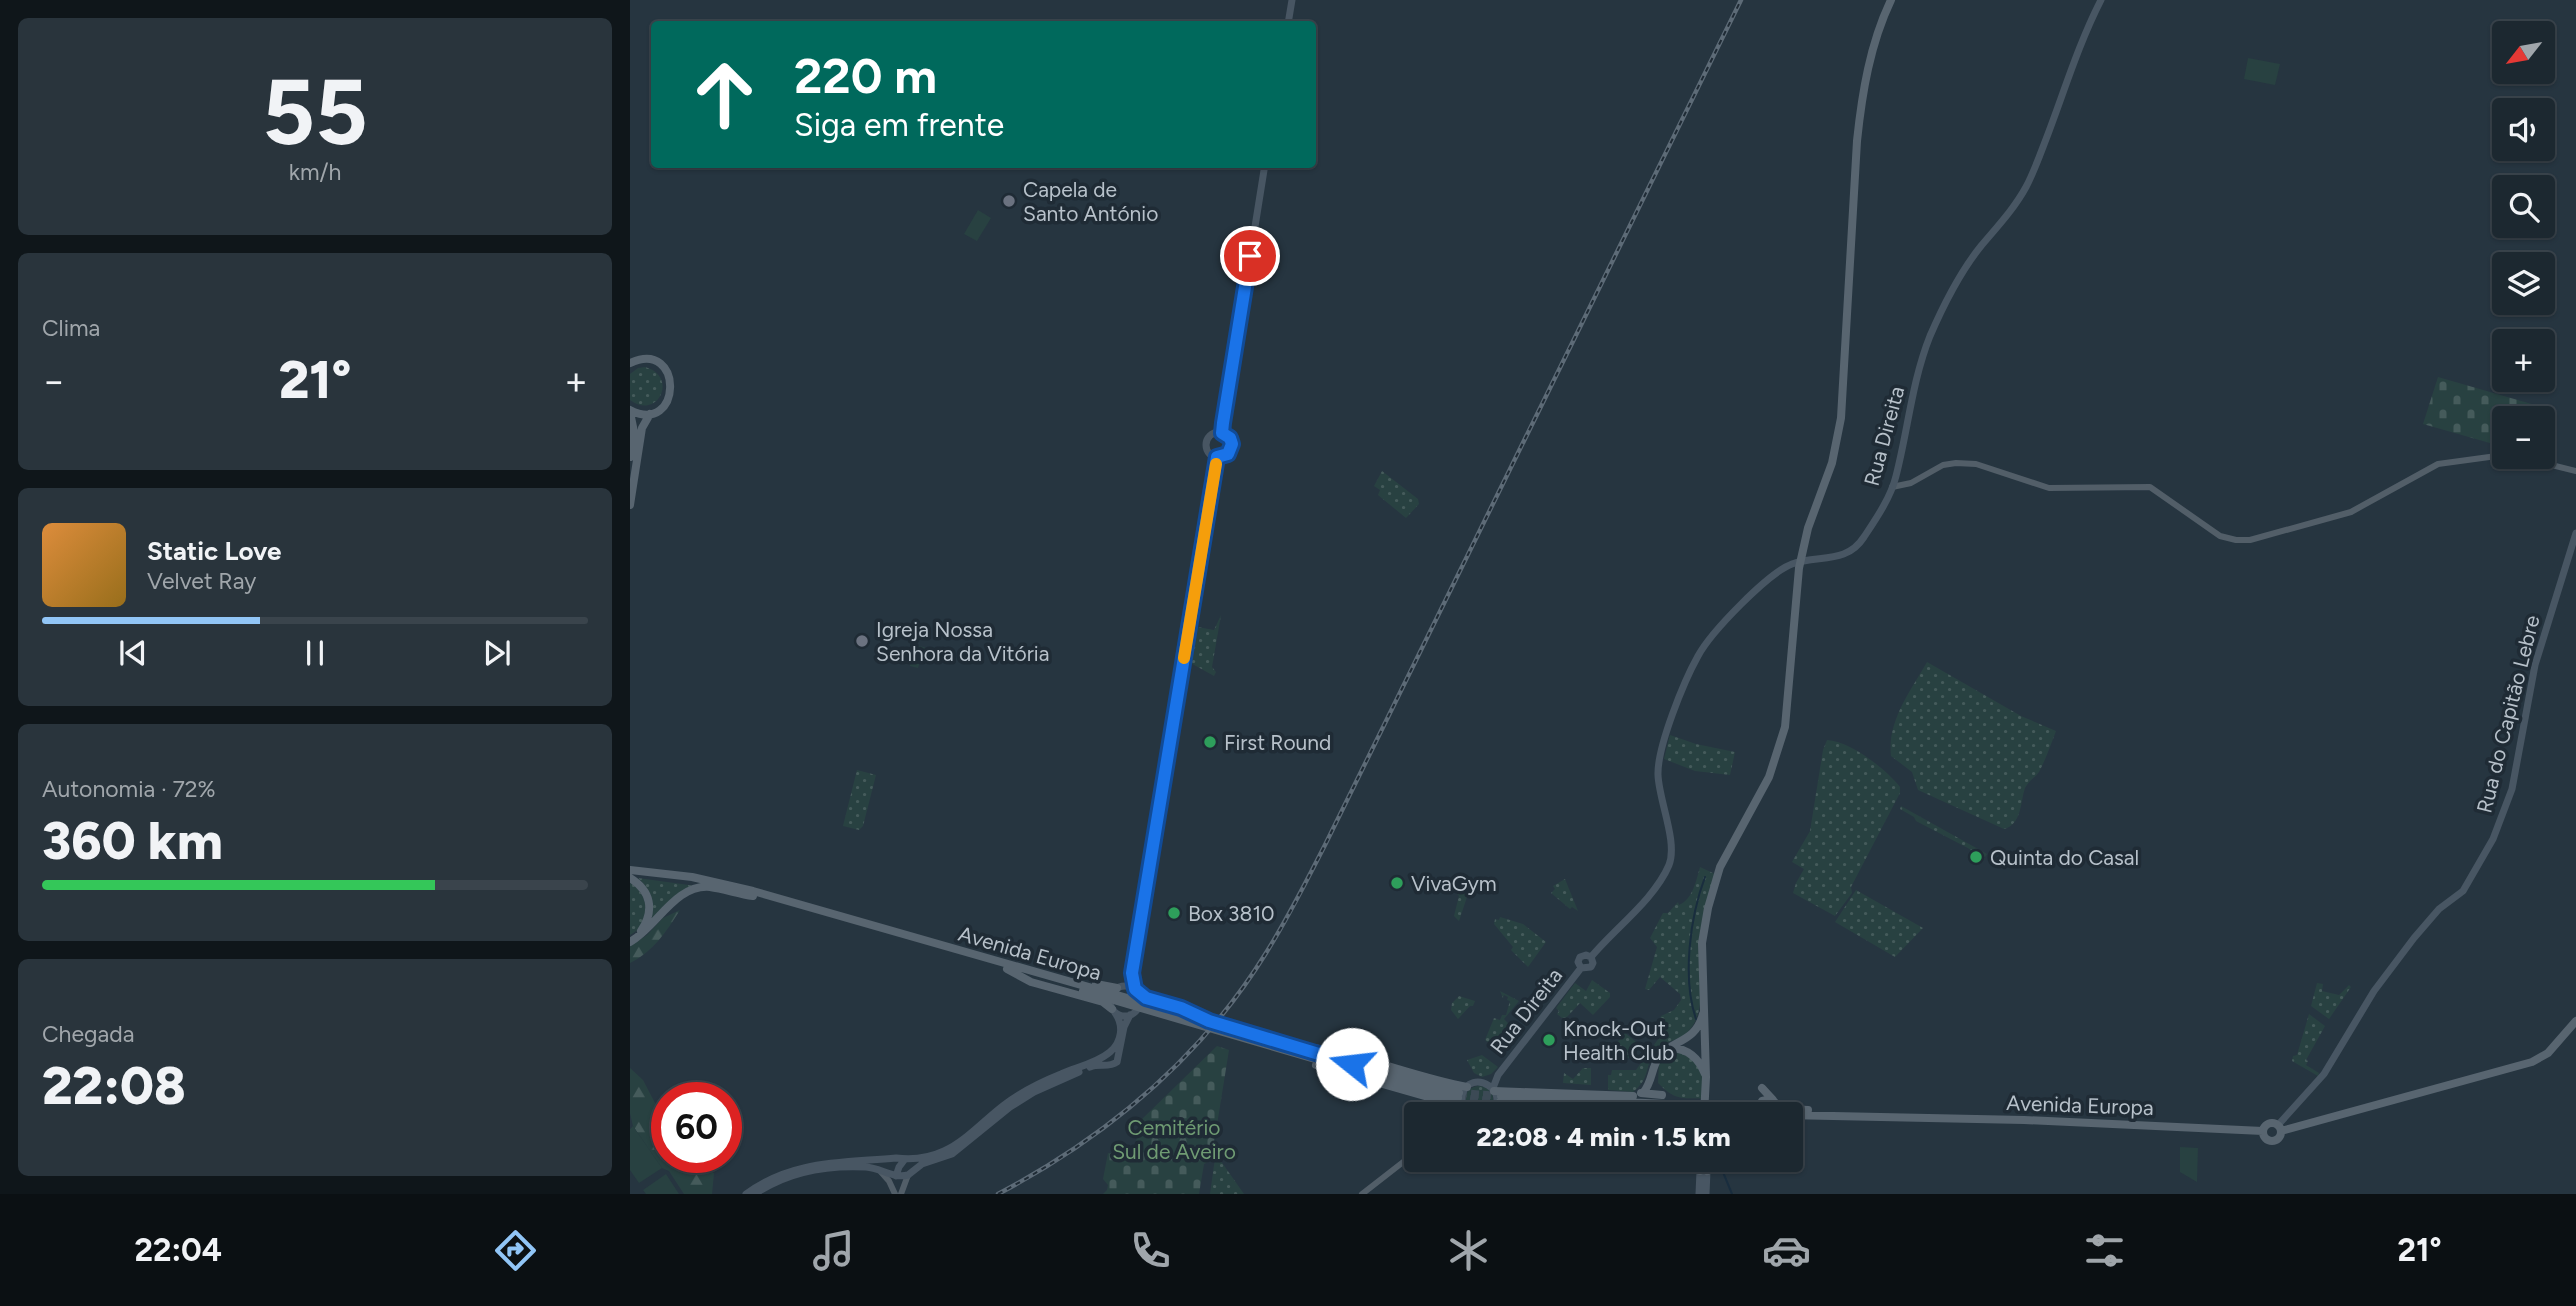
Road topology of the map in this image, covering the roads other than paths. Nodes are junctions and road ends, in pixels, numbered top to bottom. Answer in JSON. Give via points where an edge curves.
{"nodes":[{"id":1,"x":1292,"y":0,"type":"edge"},
{"id":2,"x":1891,"y":0,"type":"edge"},
{"id":3,"x":2101,"y":0,"type":"edge"},
{"id":4,"x":1288,"y":21,"type":"edge"},
{"id":5,"x":1264,"y":168,"type":"edge"},
{"id":6,"x":630,"y":363,"type":"edge"},
{"id":7,"x":630,"y":411,"type":"edge"},
{"id":8,"x":650,"y":414,"type":"junction"},
{"id":9,"x":1222,"y":433,"type":"junction"},
{"id":10,"x":630,"y":457,"type":"edge"},
{"id":11,"x":1217,"y":457,"type":"junction"},
{"id":12,"x":2492,"y":457,"type":"edge"},
{"id":13,"x":2555,"y":466,"type":"edge"},
{"id":14,"x":2576,"y":471,"type":"edge"},
{"id":15,"x":1892,"y":487,"type":"junction"},
{"id":16,"x":630,"y":505,"type":"edge"},
{"id":17,"x":2576,"y":533,"type":"edge"},
{"id":18,"x":630,"y":874,"type":"edge"},
{"id":19,"x":756,"y":897,"type":"junction"},
{"id":20,"x":630,"y":940,"type":"edge"},
{"id":21,"x":997,"y":961,"type":"junction"},
{"id":22,"x":1007,"y":969,"type":"junction"},
{"id":23,"x":1703,"y":972,"type":"junction"},
{"id":24,"x":1132,"y":973,"type":"junction"},
{"id":25,"x":1039,"y":976,"type":"junction"},
{"id":26,"x":1119,"y":987,"type":"junction"},
{"id":27,"x":1137,"y":991,"type":"junction"},
{"id":28,"x":1703,"y":1000,"type":"junction"},
{"id":29,"x":1114,"y":1011,"type":"junction"},
{"id":30,"x":1132,"y":1014,"type":"junction"},
{"id":31,"x":2576,"y":1021,"type":"edge"},
{"id":32,"x":1206,"y":1023,"type":"junction"},
{"id":33,"x":1672,"y":1048,"type":"junction"},
{"id":34,"x":1297,"y":1051,"type":"junction"},
{"id":35,"x":1105,"y":1055,"type":"junction"},
{"id":36,"x":1108,"y":1065,"type":"junction"},
{"id":37,"x":1654,"y":1073,"type":"junction"},
{"id":38,"x":1498,"y":1075,"type":"junction"},
{"id":39,"x":1706,"y":1077,"type":"junction"},
{"id":40,"x":1482,"y":1082,"type":"junction"},
{"id":41,"x":1643,"y":1093,"type":"junction"},
{"id":42,"x":1497,"y":1094,"type":"junction"},
{"id":43,"x":1662,"y":1095,"type":"junction"},
{"id":44,"x":1633,"y":1096,"type":"junction"},
{"id":45,"x":1597,"y":1100,"type":"junction"},
{"id":46,"x":1456,"y":1102,"type":"tunnel mouth"},
{"id":47,"x":1459,"y":1102,"type":"tunnel mouth"},
{"id":48,"x":1461,"y":1102,"type":"edge"},
{"id":49,"x":1496,"y":1102,"type":"edge"},
{"id":50,"x":1577,"y":1102,"type":"edge"},
{"id":51,"x":1651,"y":1102,"type":"edge"},
{"id":52,"x":1676,"y":1102,"type":"edge"},
{"id":53,"x":1706,"y":1102,"type":"edge"},
{"id":54,"x":1707,"y":1102,"type":"edge"},
{"id":55,"x":1760,"y":1102,"type":"edge"},
{"id":56,"x":1774,"y":1102,"type":"edge"},
{"id":57,"x":1803,"y":1110,"type":"edge"},
{"id":58,"x":1803,"y":1115,"type":"edge"},
{"id":59,"x":1895,"y":1115,"type":"junction"},
{"id":60,"x":2280,"y":1128,"type":"junction"},
{"id":61,"x":2263,"y":1131,"type":"junction"},
{"id":62,"x":905,"y":1160,"type":"junction"},
{"id":63,"x":1404,"y":1161,"type":"edge"},
{"id":64,"x":876,"y":1169,"type":"junction"},
{"id":65,"x":1704,"y":1172,"type":"edge"},
{"id":66,"x":1704,"y":1172,"type":"edge"},
{"id":67,"x":908,"y":1175,"type":"junction"},
{"id":68,"x":896,"y":1176,"type":"junction"},
{"id":69,"x":746,"y":1194,"type":"edge"},
{"id":70,"x":755,"y":1194,"type":"edge"},
{"id":71,"x":897,"y":1194,"type":"edge"},
{"id":72,"x":1362,"y":1194,"type":"edge"},
{"id":73,"x":1699,"y":1194,"type":"edge"},
{"id":74,"x":1706,"y":1194,"type":"edge"}],
"edges":[{"from":1,"to":4,"type":"main road"},
{"from":2,"to":23,"type":"main road","via":[[1874,45],[1861,102],[1838,441],[1801,556],[1785,727],[1769,777],[1713,887],[1704,925]]},
{"from":3,"to":15,"type":"main road","name":"Rua Direita","via":[[2034,171],[2013,207],[1968,265],[1931,334]]},
{"from":5,"to":9,"type":"main road"},
{"from":6,"to":8,"type":"main road","via":[[653,360],[670,377],[668,401]]},
{"from":7,"to":8,"type":"main road"},
{"from":7,"to":10,"type":"main road","via":[[634,432]]},
{"from":8,"to":16,"type":"main road","via":[[642,428]]},
{"from":9,"to":11,"type":"main road","via":[[1230,438],[1231,448]]},
{"from":9,"to":11,"type":"main road","via":[[1207,441],[1209,452]]},
{"from":11,"to":24,"type":"main road"},
{"from":12,"to":15,"type":"street","via":[[2438,464],[2351,512],[2250,540],[2220,536],[2150,487],[2049,488],[1976,464],[1956,463],[1942,465],[1911,484]]},
{"from":13,"to":14,"type":"street"},
{"from":15,"to":38,"type":"main road","name":"Rua Direita","via":[[1854,550],[1781,570],[1746,599],[1699,655],[1680,698],[1658,772],[1670,864],[1655,889],[1591,957],[1591,967],[1581,968]]},
{"from":17,"to":60,"type":"main road","name":"Rua do Capitão Lebre","via":[[2535,665],[2512,789],[2493,839],[2463,891],[2439,909],[2414,938],[2374,991],[2324,1074]]},
{"from":18,"to":19,"type":"main road","name":"Avenida Europa","via":[[692,881]]},
{"from":18,"to":20,"type":"main road","via":[[650,904],[647,922]]},
{"from":18,"to":21,"type":"main road","name":"Avenida Europa","via":[[692,877],[753,891]]},
{"from":19,"to":20,"type":"main road","via":[[708,887],[688,892]]},
{"from":19,"to":22,"type":"main road","name":"Avenida Europa"},
{"from":21,"to":25,"type":"main road","name":"Avenida Europa"},
{"from":21,"to":26,"type":"main road"},
{"from":22,"to":25,"type":"main road","name":"Avenida Europa"},
{"from":22,"to":29,"type":"main road","via":[[1031,982],[1102,1002]]},
{"from":23,"to":28,"type":"main road"},
{"from":23,"to":54,"type":"main road","via":[[1711,1029]]},
{"from":24,"to":26,"type":"main road"},
{"from":24,"to":27,"type":"main road"},
{"from":25,"to":32,"type":"main road","name":"Avenida Europa"},
{"from":26,"to":27,"type":"main road"},
{"from":26,"to":29,"type":"main road","via":[[1110,999]]},
{"from":27,"to":30,"type":"main road","via":[[1140,1001]]},
{"from":27,"to":32,"type":"main road"},
{"from":28,"to":33,"type":"main road","via":[[1700,1023]]},
{"from":28,"to":39,"type":"main road"},
{"from":29,"to":30,"type":"main road"},
{"from":29,"to":35,"type":"main road","via":[[1121,1032]]},
{"from":30,"to":32,"type":"main road","via":[[1176,1023]]},
{"from":30,"to":36,"type":"main road","via":[[1124,1027],[1117,1062]]},
{"from":31,"to":60,"type":"main road","name":"Avenida Europa","via":[[2548,1053],[2532,1062]]},
{"from":32,"to":34,"type":"main road","name":"Avenida Europa"},
{"from":33,"to":37,"type":"main road","via":[[1659,1057]]},
{"from":33,"to":39,"type":"main road","via":[[1690,1053]]},
{"from":34,"to":46,"type":"main road","via":[[1312,1064]]},
{"from":34,"to":47,"type":"main road","via":[[1335,1052],[1443,1083]]},
{"from":35,"to":36,"type":"main road"},
{"from":35,"to":62,"type":"main road","via":[[1006,1103],[947,1150]]},
{"from":36,"to":67,"type":"main road","via":[[1097,1064],[1034,1093],[952,1154],[922,1164]]},
{"from":37,"to":41,"type":"main road"},
{"from":37,"to":43,"type":"main road"},
{"from":38,"to":40,"type":"main road"},
{"from":38,"to":42,"type":"main road"},
{"from":39,"to":53,"type":"main road"},
{"from":40,"to":42,"type":"main road"},
{"from":40,"to":48,"type":"main road"},
{"from":41,"to":43,"type":"main road"},
{"from":41,"to":44,"type":"main road"},
{"from":42,"to":44,"type":"main road"},
{"from":42,"to":45,"type":"main road"},
{"from":42,"to":49,"type":"main road"},
{"from":42,"to":50,"type":"main road"},
{"from":43,"to":52,"type":"main road"},
{"from":44,"to":45,"type":"main road"},
{"from":45,"to":51,"type":"main road"},
{"from":55,"to":56,"type":"main road","name":"Avenida Europa","via":[[1762,1088]]},
{"from":57,"to":59,"type":"main road","name":"Avenida Europa"},
{"from":58,"to":59,"type":"main road","name":"Avenida Europa"},
{"from":59,"to":61,"type":"main road","name":"Avenida Europa"},
{"from":60,"to":61,"type":"main road","name":"Avenida Europa","via":[[2269,1123]]},
{"from":60,"to":61,"type":"main road","name":"Avenida Europa","via":[[2273,1141]]},
{"from":62,"to":67,"type":"main road"},
{"from":62,"to":68,"type":"main road"},
{"from":62,"to":69,"type":"main road","via":[[802,1167],[776,1175]]},
{"from":63,"to":72,"type":"street"},
{"from":64,"to":68,"type":"main road"},
{"from":64,"to":70,"type":"main road","via":[[795,1174]]},
{"from":64,"to":71,"type":"street"},
{"from":65,"to":73,"type":"main road"},
{"from":66,"to":74,"type":"main road"},
{"from":67,"to":68,"type":"main road"},
{"from":67,"to":71,"type":"street"},
{"from":68,"to":71,"type":"street"}]}
